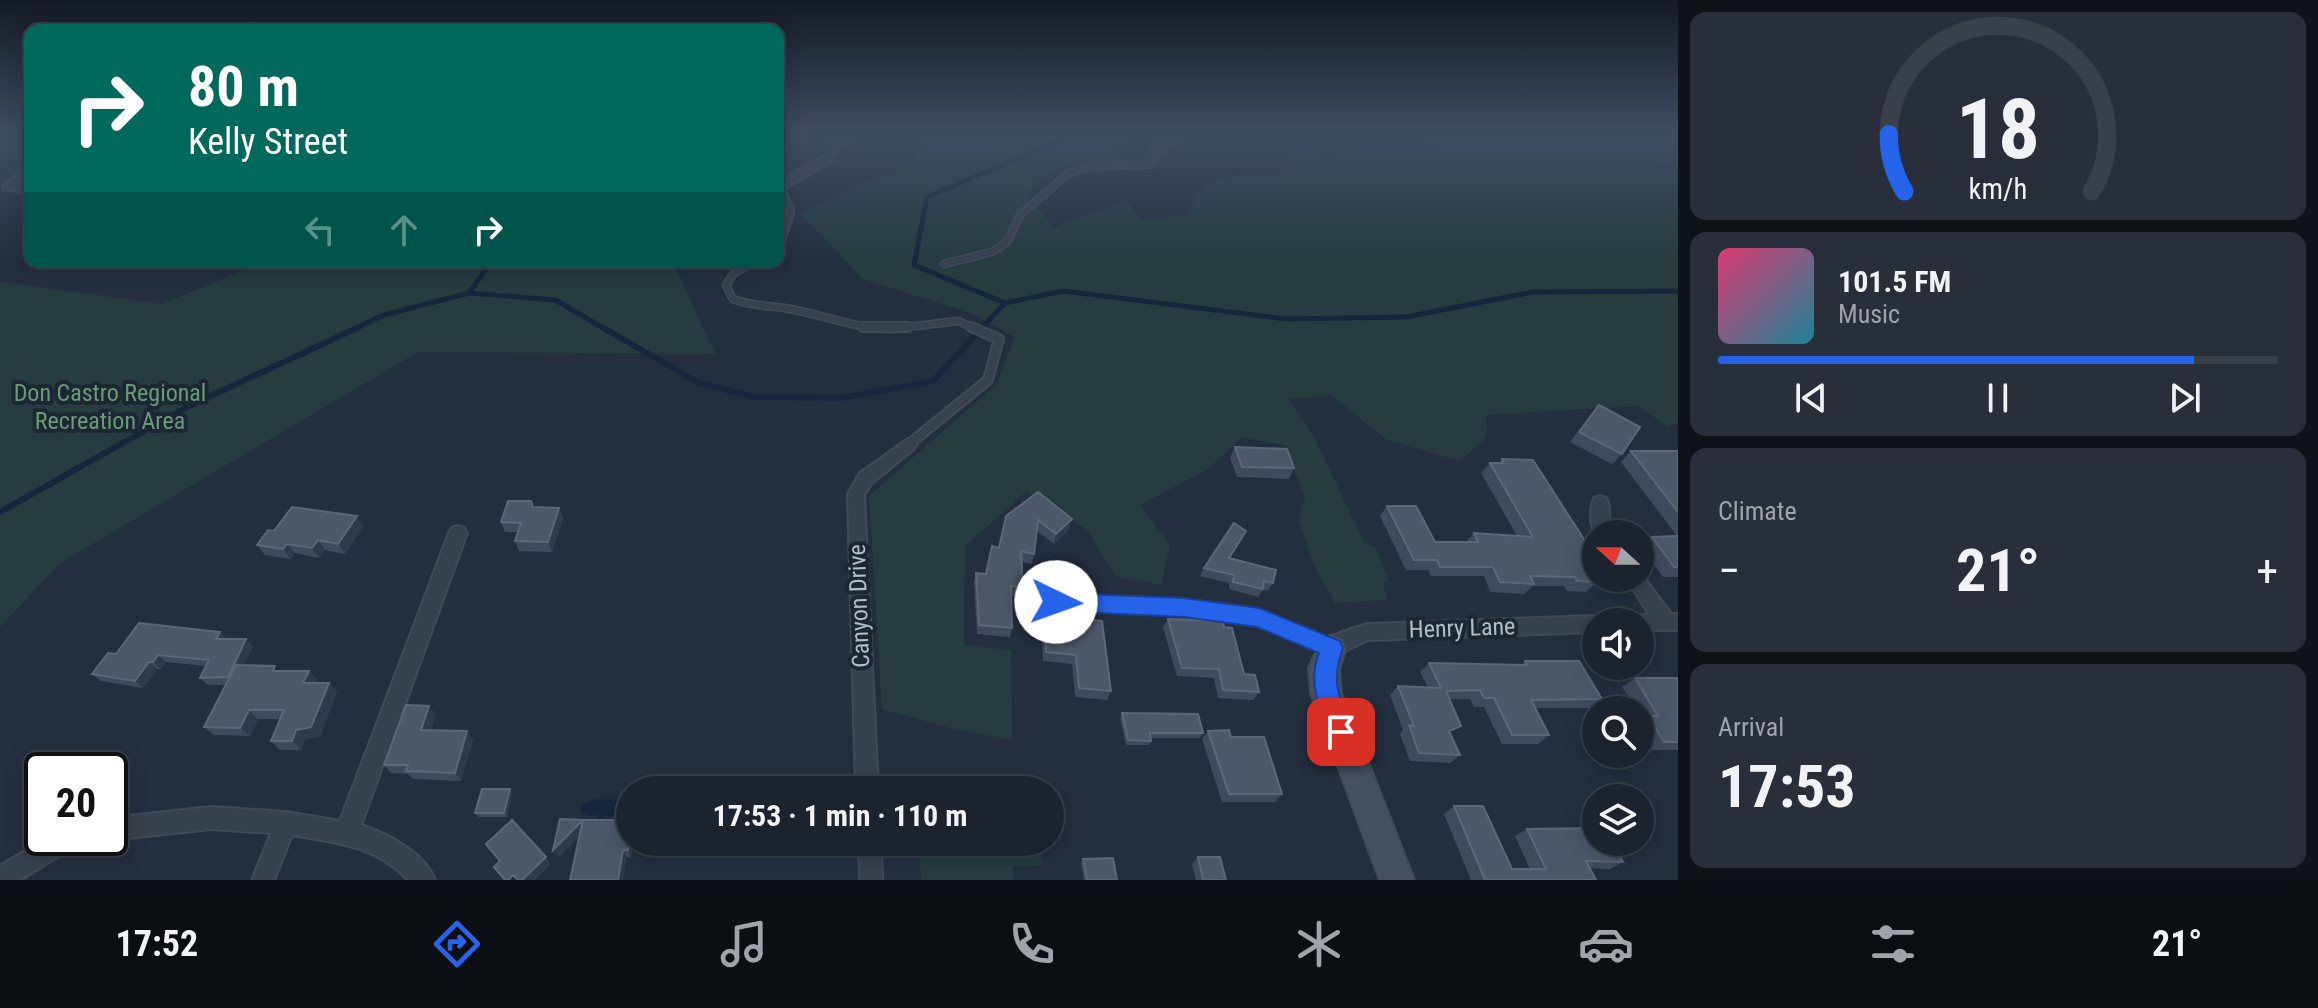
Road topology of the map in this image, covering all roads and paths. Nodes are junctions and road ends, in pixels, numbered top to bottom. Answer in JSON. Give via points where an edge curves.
{"nodes":[{"id":1,"x":17,"y":177,"type":"edge"},
{"id":2,"x":1064,"y":177,"type":"edge"},
{"id":3,"x":8,"y":186,"type":"joint"},
{"id":4,"x":24,"y":188,"type":"edge"},
{"id":5,"x":784,"y":195,"type":"edge"},
{"id":6,"x":784,"y":234,"type":"edge"},
{"id":7,"x":944,"y":264,"type":"dead end"},
{"id":8,"x":743,"y":268,"type":"edge"},
{"id":9,"x":908,"y":445,"type":"joint"},
{"id":10,"x":1600,"y":503,"type":"dead end"},
{"id":11,"x":1600,"y":520,"type":"edge"},
{"id":12,"x":458,"y":533,"type":"dead end"},
{"id":13,"x":1647,"y":592,"type":"edge"},
{"id":14,"x":1034,"y":601,"type":"dead end"},
{"id":15,"x":1671,"y":621,"type":"edge"},
{"id":16,"x":1582,"y":624,"type":"edge"},
{"id":17,"x":1332,"y":648,"type":"junction"},
{"id":18,"x":866,"y":776,"type":"edge"},
{"id":19,"x":286,"y":823,"type":"junction"},
{"id":20,"x":128,"y":827,"type":"edge"},
{"id":21,"x":346,"y":834,"type":"junction"},
{"id":22,"x":38,"y":856,"type":"edge"},
{"id":23,"x":870,"y":856,"type":"edge"},
{"id":24,"x":0,"y":879,"type":"edge"},
{"id":25,"x":263,"y":880,"type":"edge"},
{"id":26,"x":424,"y":880,"type":"edge"},
{"id":27,"x":871,"y":880,"type":"edge"},
{"id":28,"x":1397,"y":880,"type":"edge"}],
"edges":[{"from":1,"to":3,"type":"lane"},
{"from":2,"to":7,"type":"lane","via":[[1020,215],[1007,242],[992,252]]},
{"from":3,"to":4,"type":"street"},
{"from":5,"to":6,"type":"lane","via":[[791,211]]},
{"from":8,"to":9,"type":"lane","via":[[726,285],[733,299],[748,305],[793,309],[867,328],[958,321],[999,339],[988,380]]},
{"from":9,"to":18,"type":"street","name":"Canyon Drive","via":[[866,478],[856,494]]},
{"from":10,"to":11,"type":"street"},
{"from":12,"to":21,"type":"street"},
{"from":13,"to":15,"type":"street"},
{"from":14,"to":17,"type":"lane","via":[[1184,607],[1259,617]]},
{"from":16,"to":17,"type":"street","name":"Henry Lane","via":[[1368,632]]},
{"from":17,"to":28,"type":"street","via":[[1324,668],[1326,693]]},
{"from":19,"to":20,"type":"street","via":[[211,818]]},
{"from":19,"to":21,"type":"street"},
{"from":19,"to":25,"type":"street"},
{"from":21,"to":26,"type":"street","via":[[362,836],[402,857]]},
{"from":22,"to":24,"type":"street"},
{"from":23,"to":27,"type":"street"}]}
